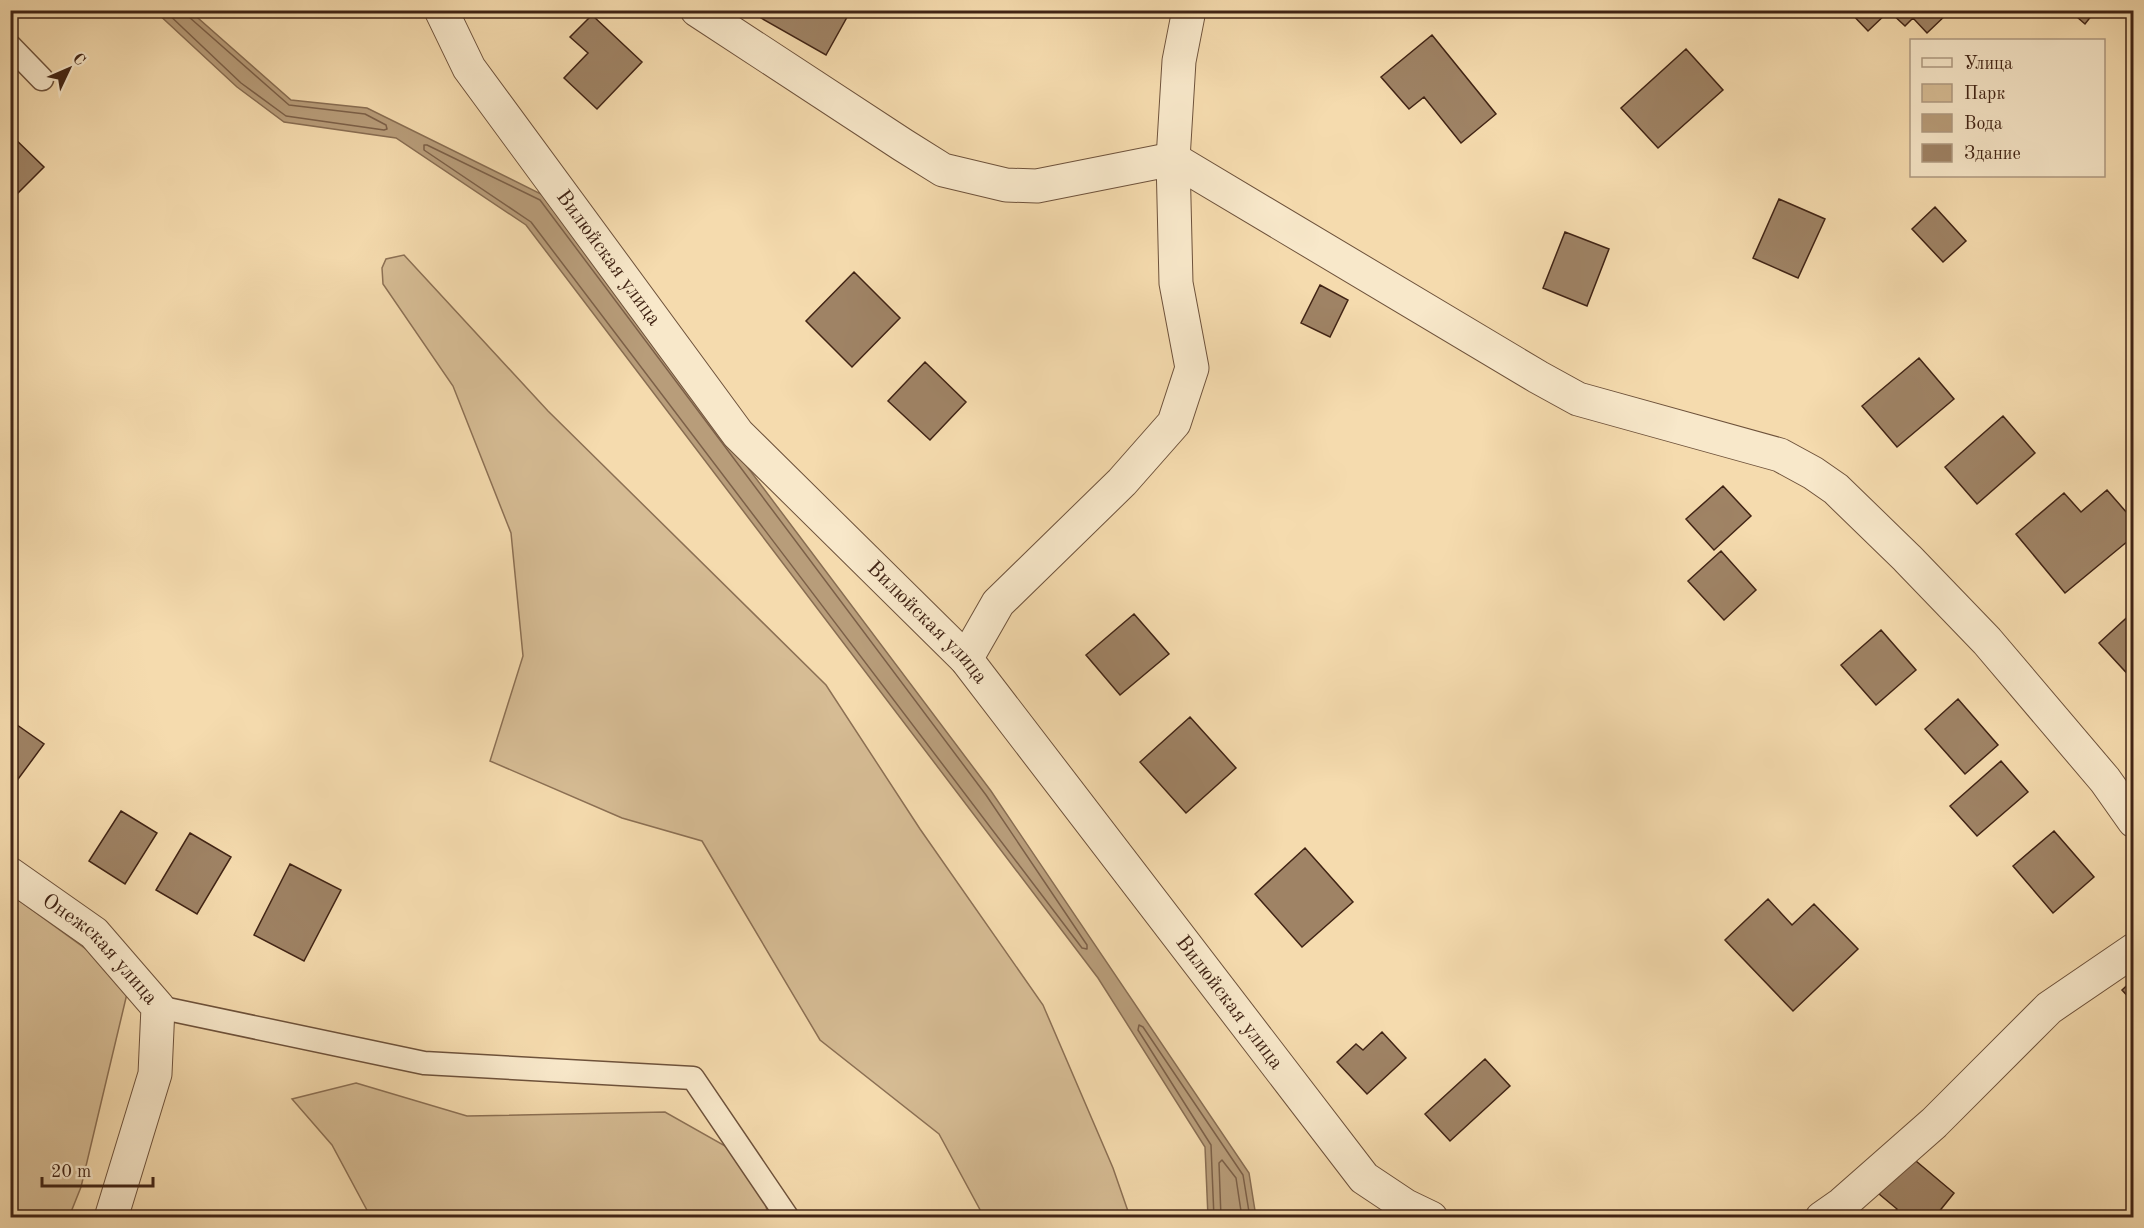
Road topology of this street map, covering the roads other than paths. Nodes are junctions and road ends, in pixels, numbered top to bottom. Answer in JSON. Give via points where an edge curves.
{"nodes":[{"id":1,"x":441,"y":10,"type":"edge"},
{"id":2,"x":697,"y":10,"type":"edge"},
{"id":3,"x":1189,"y":10,"type":"edge"},
{"id":4,"x":10,"y":46,"type":"edge"},
{"id":5,"x":42,"y":80,"type":"dead end"},
{"id":6,"x":1173,"y":159,"type":"junction"},
{"id":7,"x":966,"y":659,"type":"junction"},
{"id":8,"x":2133,"y":821,"type":"edge"},
{"id":9,"x":10,"y":874,"type":"edge"},
{"id":10,"x":2133,"y":950,"type":"edge"},
{"id":11,"x":158,"y":1007,"type":"junction"},
{"id":12,"x":111,"y":1218,"type":"edge"},
{"id":13,"x":788,"y":1218,"type":"edge"},
{"id":14,"x":1431,"y":1218,"type":"edge"},
{"id":15,"x":1822,"y":1218,"type":"edge"}],
"edges":[{"from":1,"to":7,"type":"street","name":"Вилюйская улица","via":[[469,68],[738,434]]},
{"from":2,"to":6,"type":"street","via":[[944,170],[1006,185],[1037,186]]},
{"from":3,"to":6,"type":"street","via":[[1179,61]]},
{"from":4,"to":5,"type":"lane"},
{"from":6,"to":7,"type":"street","via":[[1176,283],[1192,368],[1174,423],[1122,482],[998,603]]},
{"from":6,"to":8,"type":"street","via":[[1578,399],[1780,455],[1813,473],[1844,496],[1987,641],[2105,780]]},
{"from":7,"to":14,"type":"street","name":"Вилюйская улица","via":[[1364,1178]]},
{"from":9,"to":11,"type":"street","name":"Онежская улица","via":[[94,933]]},
{"from":10,"to":15,"type":"street","via":[[2049,1008],[1934,1123]]},
{"from":11,"to":12,"type":"street","name":"Онежская улица","via":[[155,1074]]},
{"from":11,"to":13,"type":"lane","via":[[424,1063],[693,1078]]}]}
